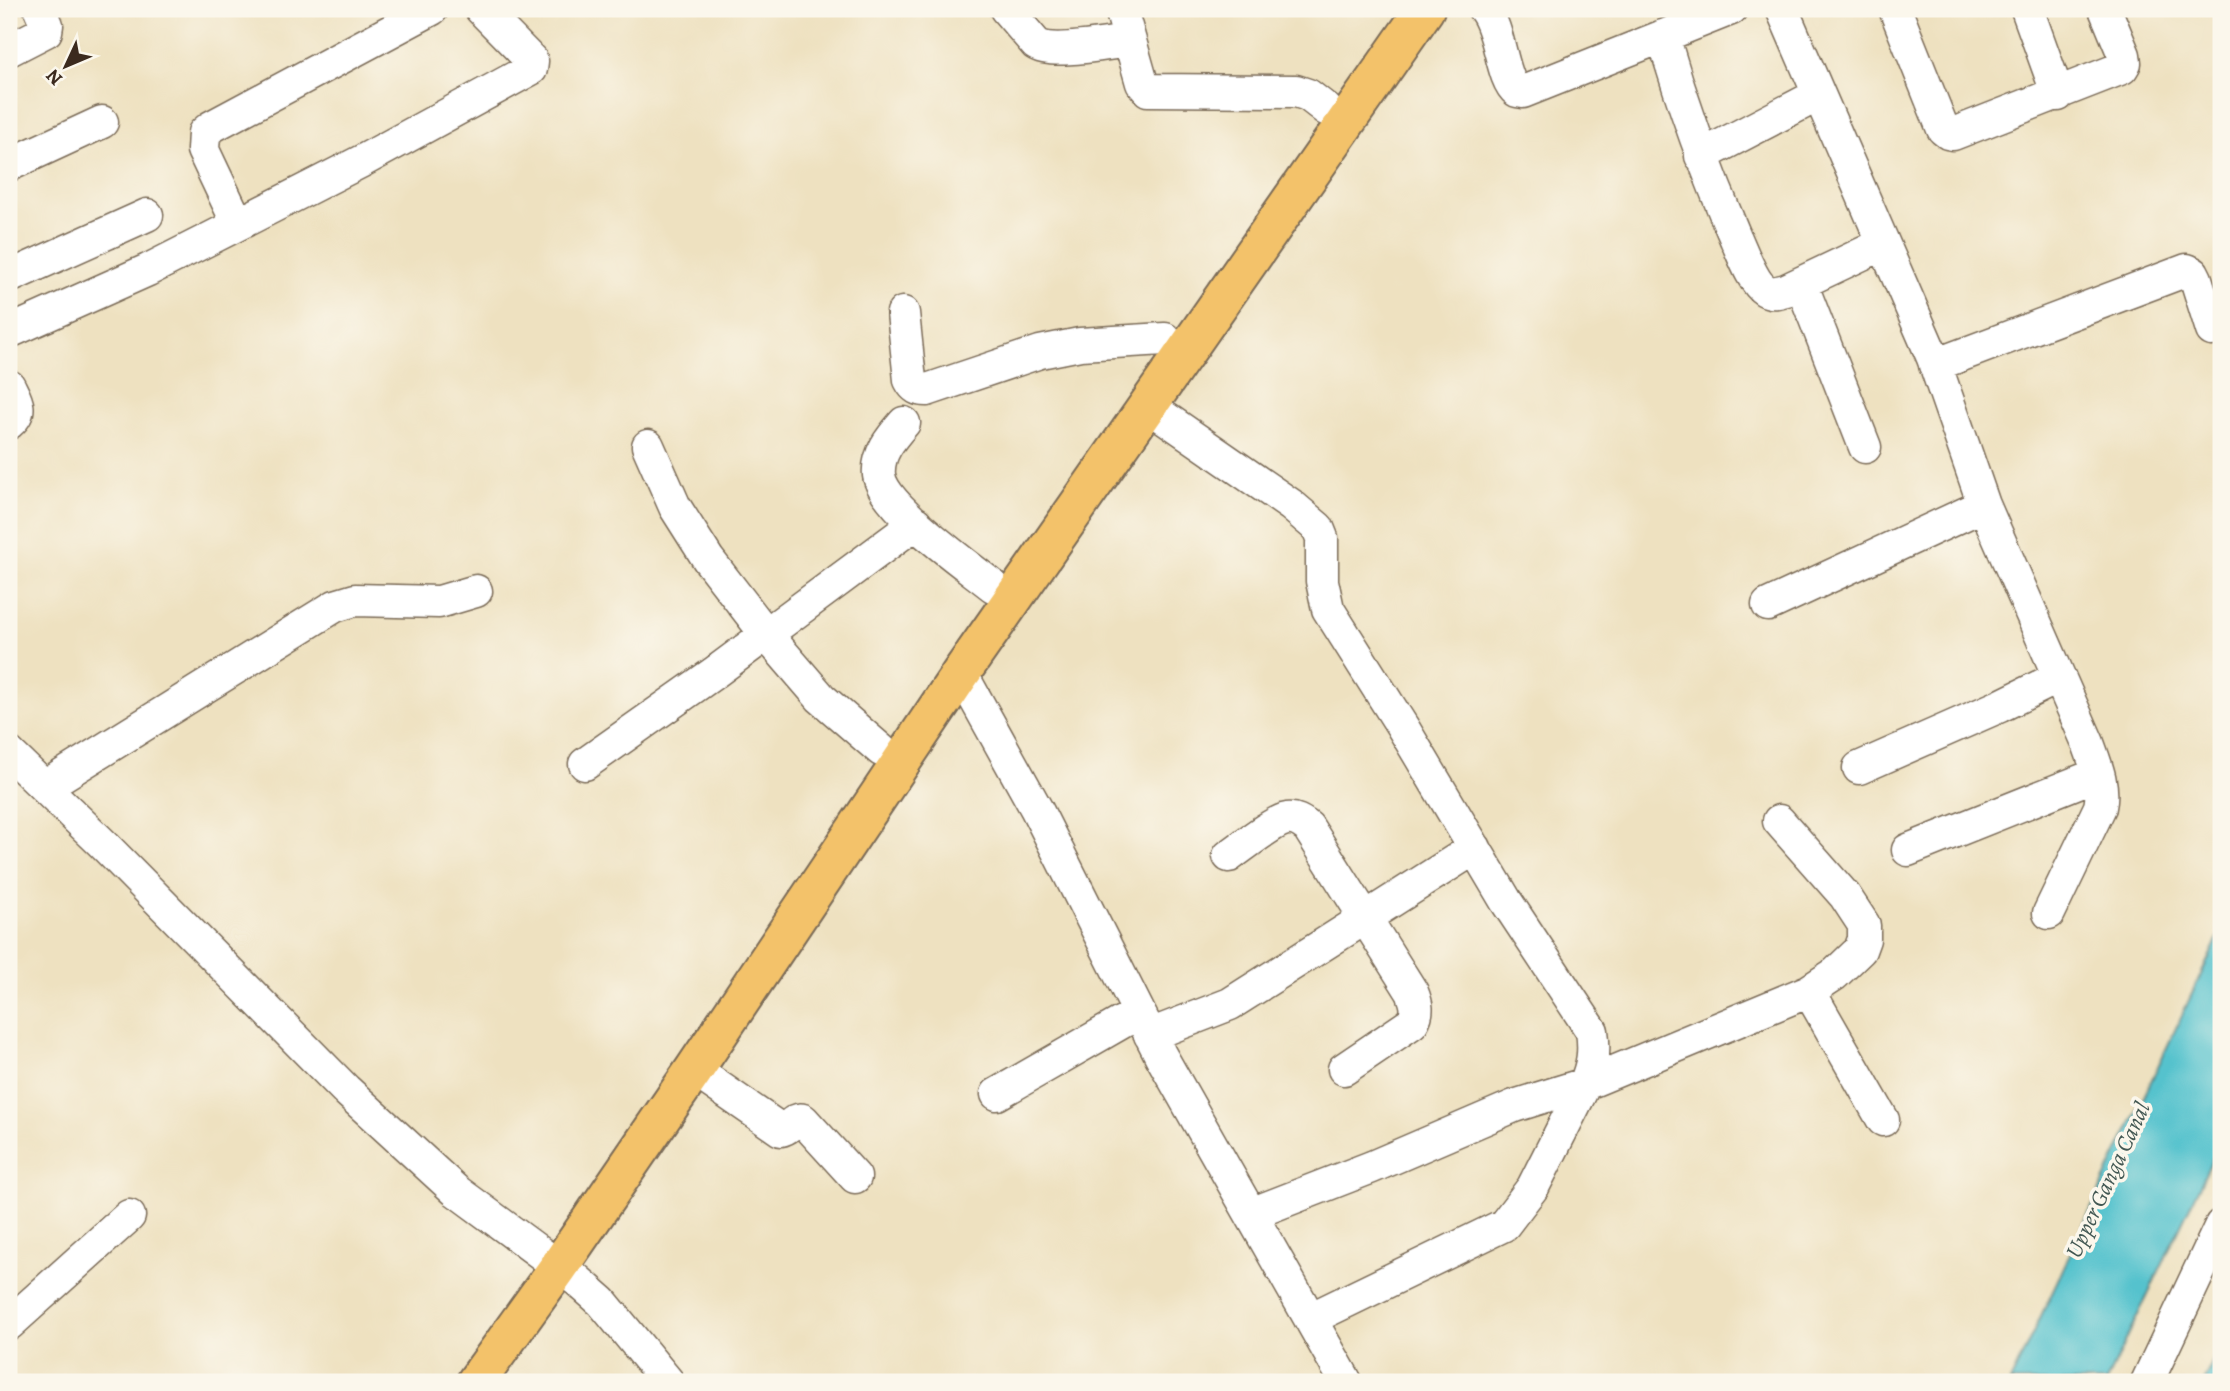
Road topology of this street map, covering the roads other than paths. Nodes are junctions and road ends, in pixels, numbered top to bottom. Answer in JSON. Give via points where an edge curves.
{"nodes":[{"id":1,"x":40,"y":9,"type":"edge"},
{"id":2,"x":432,"y":9,"type":"edge"},
{"id":3,"x":481,"y":9,"type":"edge"},
{"id":4,"x":1006,"y":9,"type":"edge"},
{"id":5,"x":1121,"y":9,"type":"edge"},
{"id":6,"x":1397,"y":9,"type":"edge"},
{"id":7,"x":1426,"y":9,"type":"edge"},
{"id":8,"x":1484,"y":9,"type":"edge"},
{"id":9,"x":1731,"y":9,"type":"edge"},
{"id":10,"x":1782,"y":9,"type":"edge"},
{"id":11,"x":1895,"y":9,"type":"edge"},
{"id":12,"x":2027,"y":9,"type":"edge"},
{"id":13,"x":2105,"y":9,"type":"edge"},
{"id":14,"x":1663,"y":36,"type":"junction"},
{"id":15,"x":1130,"y":41,"type":"junction"},
{"id":16,"x":9,"y":50,"type":"edge"},
{"id":17,"x":1818,"y":95,"type":"junction"},
{"id":18,"x":2058,"y":95,"type":"junction"},
{"id":19,"x":1326,"y":109,"type":"junction"},
{"id":20,"x":102,"y":122,"type":"dead end"},
{"id":21,"x":1701,"y":156,"type":"junction"},
{"id":22,"x":9,"y":165,"type":"edge"},
{"id":23,"x":147,"y":215,"type":"dead end"},
{"id":24,"x":239,"y":224,"type":"junction"},
{"id":25,"x":1883,"y":244,"type":"junction"},
{"id":26,"x":9,"y":277,"type":"edge"},
{"id":27,"x":1801,"y":283,"type":"junction"},
{"id":28,"x":903,"y":313,"type":"dead end"},
{"id":29,"x":2212,"y":330,"type":"dead end"},
{"id":30,"x":9,"y":332,"type":"edge"},
{"id":31,"x":1165,"y":339,"type":"junction"},
{"id":32,"x":1936,"y":365,"type":"junction"},
{"id":33,"x":9,"y":386,"type":"edge"},
{"id":34,"x":1148,"y":406,"type":"junction"},
{"id":35,"x":9,"y":422,"type":"edge"},
{"id":36,"x":904,"y":423,"type":"dead end"},
{"id":37,"x":648,"y":446,"type":"dead end"},
{"id":38,"x":1866,"y":447,"type":"dead end"},
{"id":39,"x":1984,"y":505,"type":"junction"},
{"id":40,"x":916,"y":523,"type":"junction"},
{"id":41,"x":993,"y":586,"type":"junction"},
{"id":42,"x":475,"y":591,"type":"dead end"},
{"id":43,"x":1768,"y":605,"type":"dead end"},
{"id":44,"x":766,"y":634,"type":"junction"},
{"id":45,"x":961,"y":673,"type":"junction"},
{"id":46,"x":2059,"y":677,"type":"junction"},
{"id":47,"x":881,"y":750,"type":"junction"},
{"id":48,"x":9,"y":753,"type":"edge"},
{"id":49,"x":585,"y":764,"type":"dead end"},
{"id":50,"x":1859,"y":768,"type":"dead end"},
{"id":51,"x":2098,"y":774,"type":"junction"},
{"id":52,"x":44,"y":787,"type":"junction"},
{"id":53,"x":1779,"y":821,"type":"dead end"},
{"id":54,"x":1475,"y":848,"type":"junction"},
{"id":55,"x":1908,"y":850,"type":"dead end"},
{"id":56,"x":1229,"y":856,"type":"dead end"},
{"id":57,"x":2049,"y":913,"type":"dead end"},
{"id":58,"x":1366,"y":918,"type":"junction"},
{"id":59,"x":1810,"y":991,"type":"junction"},
{"id":60,"x":1144,"y":1024,"type":"junction"},
{"id":61,"x":1344,"y":1069,"type":"dead end"},
{"id":62,"x":694,"y":1070,"type":"junction"},
{"id":63,"x":1585,"y":1084,"type":"junction"},
{"id":64,"x":996,"y":1094,"type":"dead end"},
{"id":65,"x":1883,"y":1120,"type":"dead end"},
{"id":66,"x":855,"y":1177,"type":"dead end"},
{"id":67,"x":1251,"y":1214,"type":"junction"},
{"id":68,"x":129,"y":1216,"type":"dead end"},
{"id":69,"x":2221,"y":1225,"type":"edge"},
{"id":70,"x":549,"y":1261,"type":"junction"},
{"id":71,"x":12,"y":1310,"type":"edge"},
{"id":72,"x":1310,"y":1319,"type":"junction"},
{"id":73,"x":447,"y":1382,"type":"edge"},
{"id":74,"x":476,"y":1382,"type":"edge"},
{"id":75,"x":668,"y":1382,"type":"edge"},
{"id":76,"x":1346,"y":1382,"type":"edge"},
{"id":77,"x":2147,"y":1382,"type":"edge"}],
"edges":[{"from":1,"to":16,"type":"street","via":[[46,31]]},
{"from":2,"to":24,"type":"street","via":[[204,133],[203,150]]},
{"from":3,"to":24,"type":"street","via":[[532,61],[531,69]]},
{"from":4,"to":15,"type":"street","via":[[1041,48]]},
{"from":5,"to":15,"type":"street"},
{"from":6,"to":19,"type":"highway"},
{"from":7,"to":34,"type":"highway"},
{"from":8,"to":14,"type":"street","via":[[1496,29],[1510,84],[1517,91],[1530,91]]},
{"from":9,"to":14,"type":"street"},
{"from":10,"to":17,"type":"street"},
{"from":11,"to":18,"type":"street","via":[[1948,133],[1962,132]]},
{"from":12,"to":18,"type":"street"},
{"from":13,"to":18,"type":"street","via":[[2125,63]]},
{"from":14,"to":21,"type":"street"},
{"from":15,"to":19,"type":"street","via":[[1148,90],[1296,91]]},
{"from":17,"to":21,"type":"street"},
{"from":17,"to":25,"type":"street"},
{"from":19,"to":31,"type":"highway"},
{"from":20,"to":22,"type":"street"},
{"from":21,"to":27,"type":"street","via":[[1758,282],[1775,293]]},
{"from":23,"to":26,"type":"street"},
{"from":24,"to":30,"type":"street"},
{"from":25,"to":27,"type":"street"},
{"from":25,"to":32,"type":"street"},
{"from":27,"to":38,"type":"street"},
{"from":28,"to":31,"type":"street","via":[[910,380],[919,390],[1040,352],[1080,344]]},
{"from":29,"to":32,"type":"street","via":[[2196,279],[2188,270]]},
{"from":31,"to":41,"type":"highway"},
{"from":32,"to":39,"type":"street"},
{"from":33,"to":35,"type":"street","via":[[18,411]]},
{"from":34,"to":45,"type":"highway"},
{"from":34,"to":54,"type":"street","via":[[1292,505],[1318,528],[1328,610]]},
{"from":36,"to":40,"type":"street","via":[[887,443],[879,476],[886,493]]},
{"from":37,"to":44,"type":"street","via":[[687,529]]},
{"from":39,"to":43,"type":"street"},
{"from":39,"to":46,"type":"street"},
{"from":40,"to":41,"type":"street"},
{"from":40,"to":44,"type":"street"},
{"from":41,"to":47,"type":"highway"},
{"from":42,"to":52,"type":"street","via":[[439,602],[355,600],[335,606]]},
{"from":44,"to":47,"type":"street","via":[[821,698]]},
{"from":44,"to":49,"type":"street"},
{"from":45,"to":60,"type":"street","via":[[1037,810]]},
{"from":45,"to":62,"type":"highway"},
{"from":46,"to":50,"type":"street"},
{"from":46,"to":51,"type":"street"},
{"from":47,"to":70,"type":"highway","via":[[675,1057]]},
{"from":48,"to":52,"type":"street"},
{"from":51,"to":55,"type":"street"},
{"from":51,"to":57,"type":"street","via":[[2100,807]]},
{"from":52,"to":70,"type":"street","via":[[346,1090],[455,1190]]},
{"from":53,"to":59,"type":"street","via":[[1845,896],[1864,925],[1860,950]]},
{"from":54,"to":58,"type":"street"},
{"from":54,"to":63,"type":"street","via":[[1592,1031],[1592,1066]]},
{"from":56,"to":58,"type":"street","via":[[1279,822],[1299,820]]},
{"from":58,"to":60,"type":"street","via":[[1230,1004]]},
{"from":58,"to":61,"type":"street","via":[[1412,992],[1417,1014],[1404,1031]]},
{"from":59,"to":63,"type":"street"},
{"from":59,"to":65,"type":"street"},
{"from":60,"to":64,"type":"street"},
{"from":60,"to":67,"type":"street"},
{"from":62,"to":66,"type":"street","via":[[781,1130],[803,1120]]},
{"from":62,"to":70,"type":"highway"},
{"from":63,"to":67,"type":"street","via":[[1514,1106]]},
{"from":63,"to":72,"type":"street","via":[[1533,1186],[1504,1226]]},
{"from":67,"to":72,"type":"street"},
{"from":68,"to":71,"type":"street"},
{"from":69,"to":77,"type":"street"},
{"from":70,"to":73,"type":"highway"},
{"from":70,"to":74,"type":"highway"},
{"from":70,"to":75,"type":"street","via":[[602,1302]]},
{"from":72,"to":76,"type":"street"}]}
